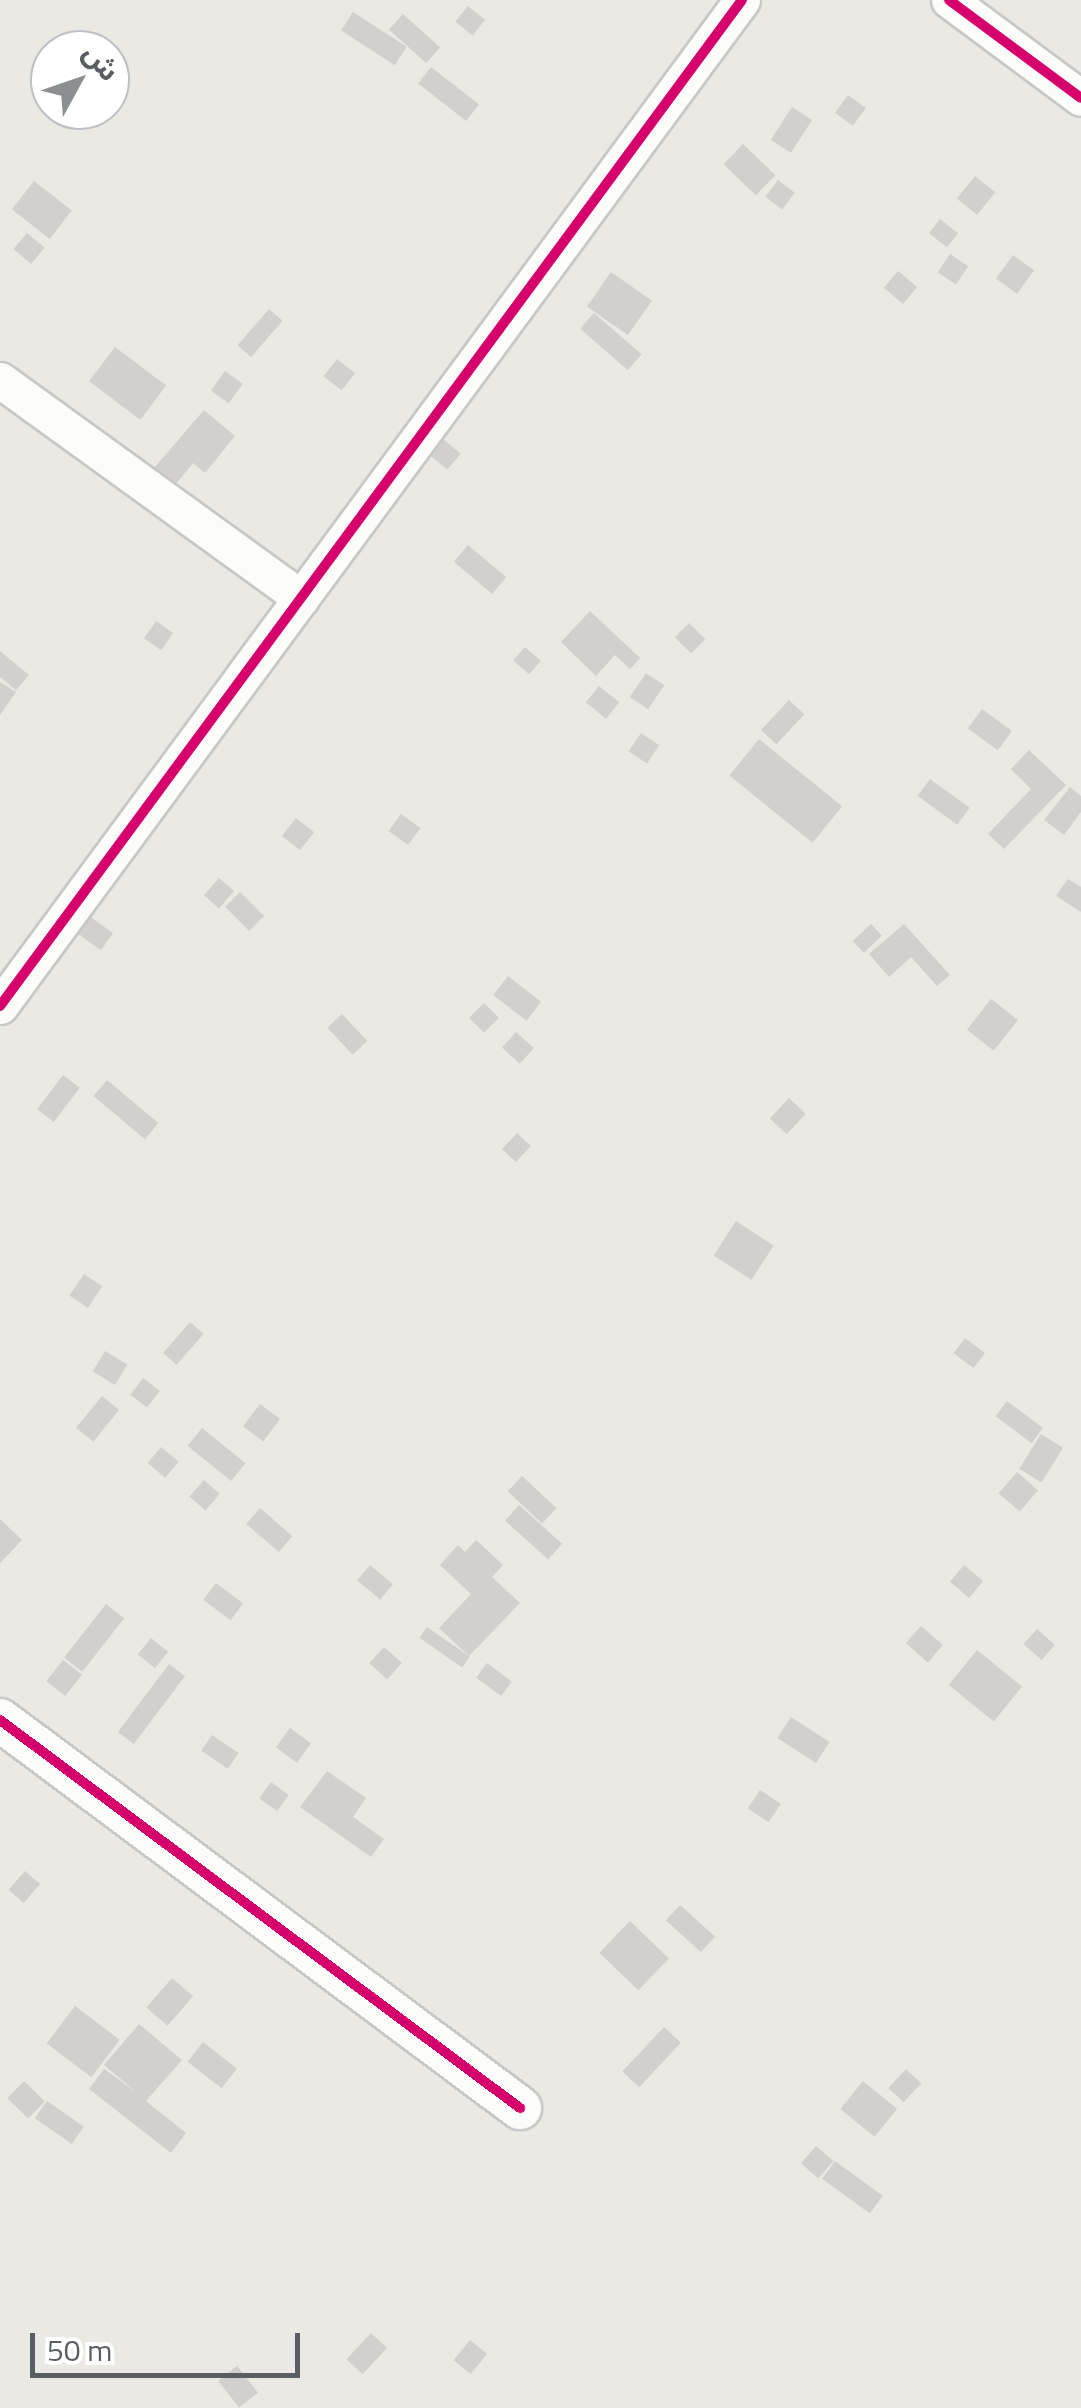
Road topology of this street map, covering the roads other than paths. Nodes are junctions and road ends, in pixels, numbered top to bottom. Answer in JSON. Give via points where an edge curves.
{"nodes":[{"id":1,"x":742,"y":0,"type":"edge"},
{"id":2,"x":948,"y":0,"type":"edge"},
{"id":3,"x":1081,"y":98,"type":"edge"},
{"id":4,"x":0,"y":380,"type":"edge"},
{"id":5,"x":300,"y":598,"type":"junction"},
{"id":6,"x":0,"y":1006,"type":"edge"},
{"id":7,"x":0,"y":1720,"type":"edge"},
{"id":8,"x":520,"y":2108,"type":"dead end"}],
"edges":[{"from":1,"to":5,"type":"street"},
{"from":2,"to":3,"type":"street"},
{"from":4,"to":5,"type":"street"},
{"from":5,"to":6,"type":"street"},
{"from":7,"to":8,"type":"street"}]}
